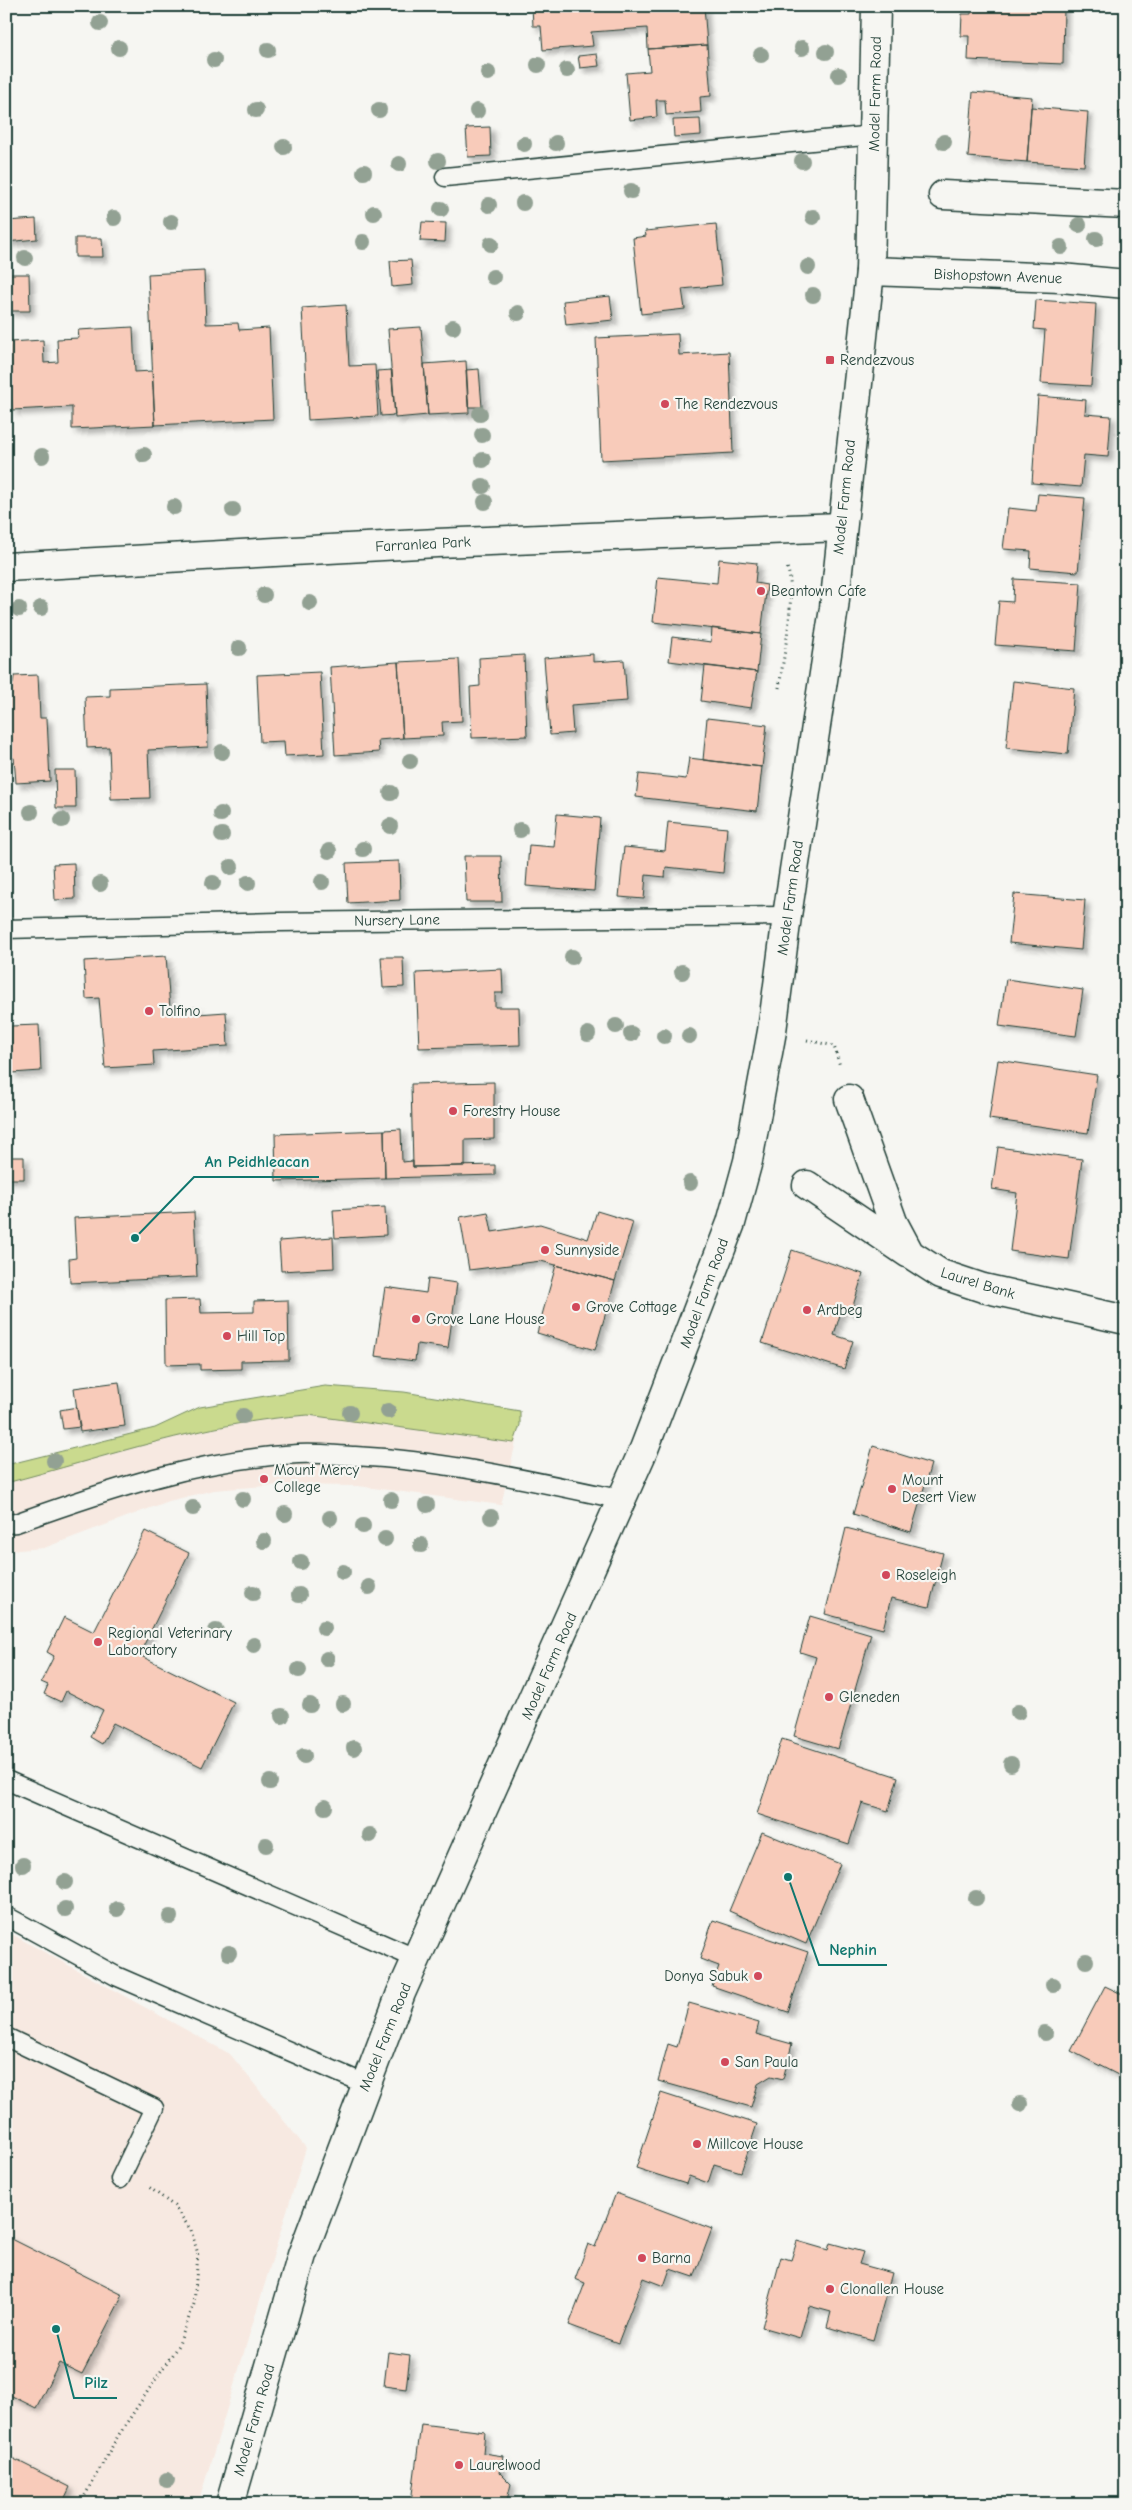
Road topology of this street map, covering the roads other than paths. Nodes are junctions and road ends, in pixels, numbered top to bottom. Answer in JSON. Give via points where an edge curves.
{"nodes":[{"id":1,"x":876,"y":6,"type":"edge"},
{"id":2,"x":874,"y":135,"type":"junction"},
{"id":3,"x":445,"y":177,"type":"dead end"},
{"id":4,"x":943,"y":195,"type":"dead end"},
{"id":5,"x":1126,"y":204,"type":"edge"},
{"id":6,"x":870,"y":272,"type":"junction"},
{"id":7,"x":1126,"y":284,"type":"edge"},
{"id":8,"x":841,"y":526,"type":"junction"},
{"id":9,"x":6,"y":567,"type":"edge"},
{"id":10,"x":787,"y":916,"type":"junction"},
{"id":11,"x":6,"y":929,"type":"edge"},
{"id":12,"x":849,"y":1099,"type":"road end"},
{"id":13,"x":807,"y":1185,"type":"dead end"},
{"id":14,"x":910,"y":1254,"type":"junction"},
{"id":15,"x":1126,"y":1320,"type":"edge"},
{"id":16,"x":623,"y":1500,"type":"junction"},
{"id":17,"x":6,"y":1524,"type":"edge"},
{"id":18,"x":6,"y":1780,"type":"edge"},
{"id":19,"x":6,"y":1916,"type":"edge"},
{"id":20,"x":417,"y":1959,"type":"junction"},
{"id":21,"x":6,"y":2037,"type":"edge"},
{"id":22,"x":365,"y":2084,"type":"junction"},
{"id":23,"x":122,"y":2174,"type":"road end"},
{"id":24,"x":230,"y":2504,"type":"edge"}],
"edges":[{"from":1,"to":2,"type":"main road","name":"Model Farm Road"},
{"from":2,"to":3,"type":"lane"},
{"from":2,"to":6,"type":"main road","name":"Model Farm Road"},
{"from":4,"to":5,"type":"main road"},
{"from":6,"to":7,"type":"main road","name":"Bishopstown Avenue","via":[[1061,278]]},
{"from":6,"to":8,"type":"main road","name":"Model Farm Road"},
{"from":8,"to":9,"type":"main road","name":"Farranlea Park","via":[[446,542]]},
{"from":8,"to":10,"type":"main road","name":"Model Farm Road","via":[[834,608]]},
{"from":10,"to":11,"type":"lane","name":"Nursery Lane"},
{"from":10,"to":16,"type":"main road","name":"Model Farm Road","via":[[772,1031],[748,1161],[731,1223]]},
{"from":12,"to":14,"type":"main road","via":[[894,1222]]},
{"from":13,"to":14,"type":"main road","name":"Laurel Bank"},
{"from":14,"to":15,"type":"main road","name":"Laurel Bank","via":[[941,1274],[982,1288]]},
{"from":16,"to":17,"type":"lane","via":[[507,1474],[406,1459],[299,1454],[193,1467]]},
{"from":16,"to":20,"type":"main road","name":"Model Farm Road"},
{"from":18,"to":20,"type":"lane"},
{"from":19,"to":22,"type":"lane","via":[[116,1976]]},
{"from":20,"to":22,"type":"main road","name":"Model Farm Road"},
{"from":21,"to":23,"type":"lane","via":[[154,2108]]},
{"from":22,"to":24,"type":"main road","name":"Model Farm Road","via":[[302,2255]]}]}
